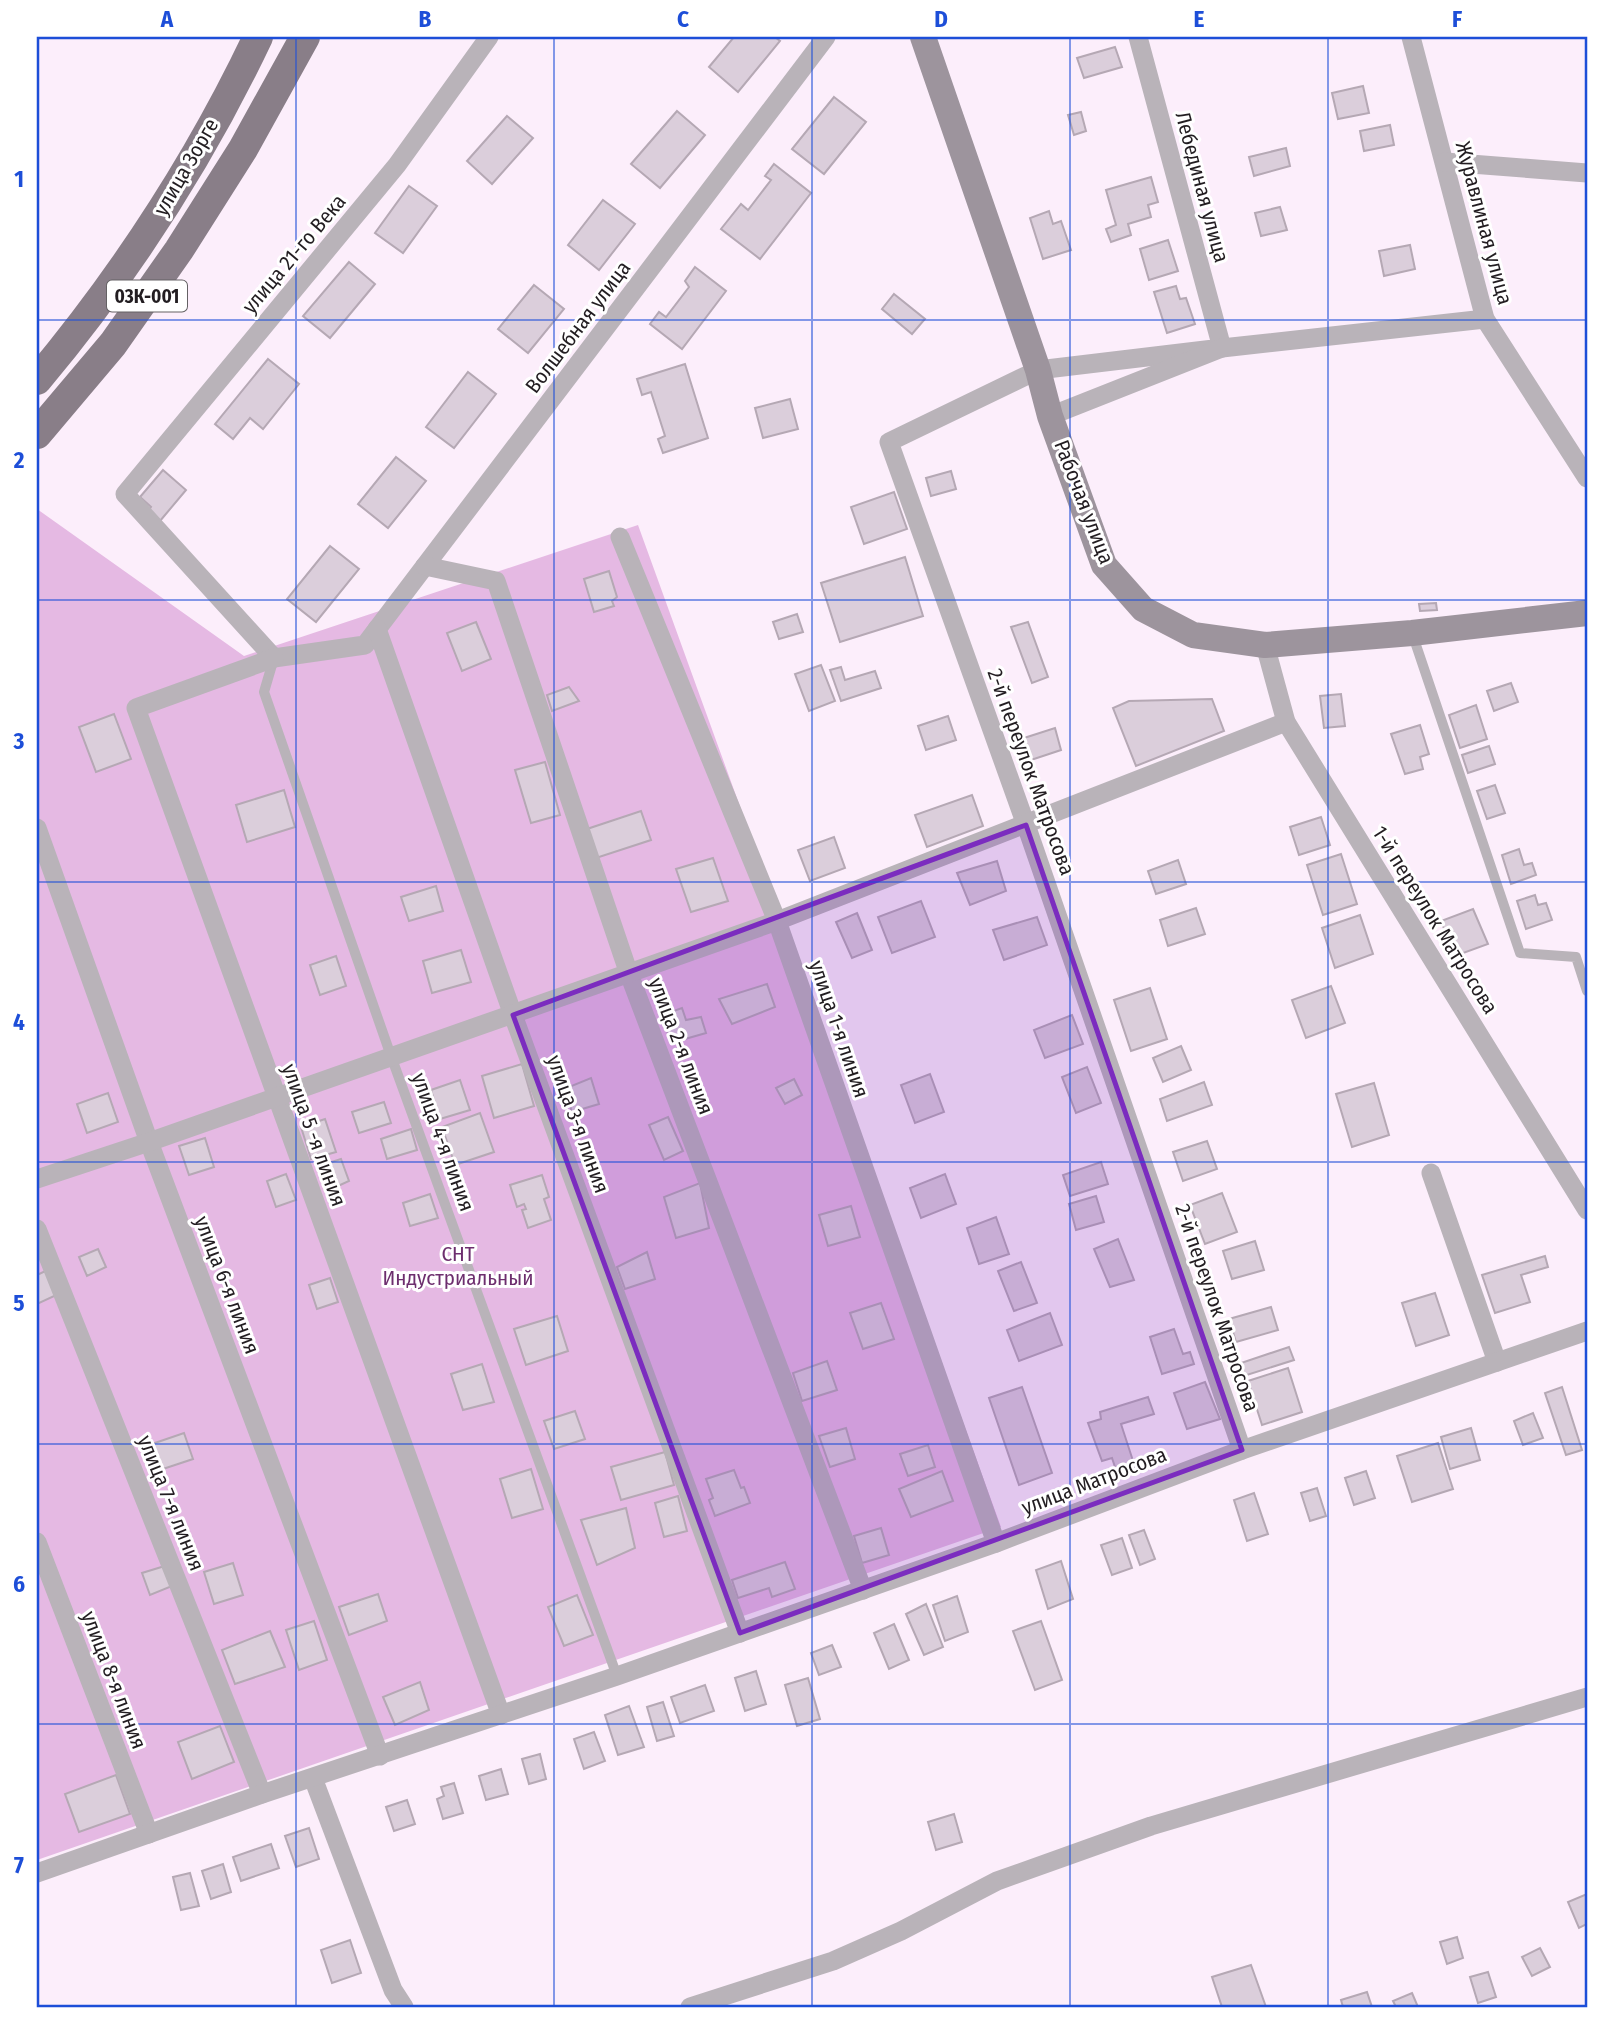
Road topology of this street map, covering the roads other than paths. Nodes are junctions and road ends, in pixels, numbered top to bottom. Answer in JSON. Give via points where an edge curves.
{"nodes":[{"id":1,"x":258,"y":37,"type":"edge"},
{"id":2,"x":305,"y":37,"type":"edge"},
{"id":3,"x":489,"y":37,"type":"edge"},
{"id":4,"x":826,"y":37,"type":"edge"},
{"id":5,"x":923,"y":37,"type":"edge"},
{"id":6,"x":1138,"y":37,"type":"edge"},
{"id":7,"x":1411,"y":37,"type":"edge"},
{"id":8,"x":1445,"y":163,"type":"junction"},
{"id":9,"x":1587,"y":173,"type":"edge"},
{"id":10,"x":1485,"y":319,"type":"junction"},
{"id":11,"x":1222,"y":348,"type":"junction"},
{"id":12,"x":1038,"y":370,"type":"junction"},
{"id":13,"x":37,"y":380,"type":"edge"},
{"id":14,"x":1050,"y":416,"type":"junction"},
{"id":15,"x":37,"y":434,"type":"edge"},
{"id":16,"x":1587,"y":478,"type":"edge"},
{"id":17,"x":620,"y":537,"type":"dead end"},
{"id":18,"x":425,"y":566,"type":"junction"},
{"id":19,"x":1587,"y":613,"type":"edge"},
{"id":20,"x":1412,"y":633,"type":"junction"},
{"id":21,"x":371,"y":637,"type":"junction"},
{"id":22,"x":1265,"y":645,"type":"junction"},
{"id":23,"x":274,"y":658,"type":"junction"},
{"id":24,"x":1286,"y":722,"type":"junction"},
{"id":25,"x":1026,"y":825,"type":"junction"},
{"id":26,"x":37,"y":828,"type":"edge"},
{"id":27,"x":777,"y":921,"type":"junction"},
{"id":28,"x":629,"y":974,"type":"junction"},
{"id":29,"x":1587,"y":991,"type":"edge"},
{"id":30,"x":513,"y":1015,"type":"junction"},
{"id":31,"x":391,"y":1056,"type":"junction"},
{"id":32,"x":276,"y":1097,"type":"junction"},
{"id":33,"x":149,"y":1142,"type":"junction"},
{"id":34,"x":1431,"y":1173,"type":"dead end"},
{"id":35,"x":37,"y":1179,"type":"edge"},
{"id":36,"x":1587,"y":1210,"type":"edge"},
{"id":37,"x":37,"y":1229,"type":"edge"},
{"id":38,"x":1587,"y":1331,"type":"edge"},
{"id":39,"x":1497,"y":1362,"type":"junction"},
{"id":40,"x":1242,"y":1450,"type":"junction"},
{"id":41,"x":37,"y":1542,"type":"edge"},
{"id":42,"x":996,"y":1542,"type":"junction"},
{"id":43,"x":863,"y":1590,"type":"junction"},
{"id":44,"x":740,"y":1633,"type":"junction"},
{"id":45,"x":617,"y":1676,"type":"junction"},
{"id":46,"x":1587,"y":1698,"type":"edge"},
{"id":47,"x":501,"y":1715,"type":"junction"},
{"id":48,"x":380,"y":1756,"type":"junction"},
{"id":49,"x":313,"y":1778,"type":"junction"},
{"id":50,"x":262,"y":1794,"type":"junction"},
{"id":51,"x":149,"y":1834,"type":"junction"},
{"id":52,"x":37,"y":1872,"type":"edge"},
{"id":53,"x":404,"y":2007,"type":"edge"},
{"id":54,"x":690,"y":2007,"type":"edge"}],
"edges":[{"from":1,"to":13,"type":"main road","name":"улица Зорге","number":"03К-001","via":[[155,221]]},
{"from":2,"to":15,"type":"main road","name":"улица Зорге","number":"03К-001","via":[[243,149],[179,250],[113,344]]},
{"from":3,"to":23,"type":"street","name":"улица 21-го Века","via":[[397,165],[125,494]]},
{"from":4,"to":18,"type":"street","name":"Волшебная улица"},
{"from":5,"to":12,"type":"main road","name":"Рабочая улица"},
{"from":6,"to":11,"type":"street","name":"Лебединая улица"},
{"from":7,"to":8,"type":"street","name":"Журавлиная улица"},
{"from":8,"to":9,"type":"street"},
{"from":8,"to":10,"type":"street","name":"Журавлиная улица"},
{"from":10,"to":11,"type":"street"},
{"from":10,"to":16,"type":"street","name":"Журавлиная улица"},
{"from":11,"to":12,"type":"street","name":"2-й переулок Матросова"},
{"from":11,"to":14,"type":"street"},
{"from":12,"to":14,"type":"main road","name":"Рабочая улица"},
{"from":12,"to":25,"type":"street","name":"2-й переулок Матросова","via":[[888,442]]},
{"from":14,"to":22,"type":"main road","name":"Рабочая улица","via":[[1104,565],[1143,609],[1193,635]]},
{"from":17,"to":27,"type":"street","name":"улица 1-я линия"},
{"from":18,"to":21,"type":"street","name":"Волшебная улица"},
{"from":18,"to":28,"type":"street","name":"улица 2-я линия","via":[[496,581]]},
{"from":19,"to":20,"type":"main road","name":"Рабочая улица"},
{"from":20,"to":22,"type":"main road","name":"Рабочая улица"},
{"from":20,"to":29,"type":"lane","via":[[1520,953],[1576,957]]},
{"from":21,"to":23,"type":"street"},
{"from":21,"to":30,"type":"street","name":"улица 3-я линия"},
{"from":22,"to":24,"type":"street","name":"1-й переулок Матросова"},
{"from":23,"to":31,"type":"lane","name":"улица 4-я линия","via":[[264,692]]},
{"from":23,"to":32,"type":"street","name":"улица 5 -я линия","via":[[136,708]]},
{"from":24,"to":25,"type":"street"},
{"from":24,"to":36,"type":"street","name":"1-й переулок Матросова"},
{"from":25,"to":27,"type":"street"},
{"from":25,"to":40,"type":"street","name":"2-й переулок Матросова"},
{"from":26,"to":33,"type":"street","name":"улица 6-я линия"},
{"from":27,"to":28,"type":"street"},
{"from":27,"to":42,"type":"street","name":"улица 1-я линия"},
{"from":28,"to":30,"type":"street"},
{"from":28,"to":43,"type":"street","name":"улица 2-я линия"},
{"from":30,"to":31,"type":"street"},
{"from":30,"to":44,"type":"street","name":"улица 3-я линия"},
{"from":31,"to":32,"type":"street"},
{"from":31,"to":45,"type":"lane","name":"улица 4-я линия"},
{"from":32,"to":33,"type":"street"},
{"from":32,"to":47,"type":"street","name":"улица 5 -я линия"},
{"from":33,"to":35,"type":"street"},
{"from":33,"to":48,"type":"street","name":"улица 6-я линия"},
{"from":34,"to":39,"type":"street"},
{"from":37,"to":50,"type":"street","name":"улица 7-я линия"},
{"from":38,"to":39,"type":"street","name":"улица Матросова"},
{"from":39,"to":40,"type":"street","name":"улица Матросова"},
{"from":40,"to":42,"type":"street","name":"улица Матросова"},
{"from":41,"to":51,"type":"street","name":"улица 8-я линия"},
{"from":42,"to":43,"type":"street","name":"улица Матросова"},
{"from":43,"to":44,"type":"street","name":"улица Матросова"},
{"from":44,"to":45,"type":"street","name":"улица Матросова"},
{"from":45,"to":47,"type":"street","name":"улица Матросова"},
{"from":46,"to":54,"type":"street","via":[[1125,1835],[997,1881],[834,1961]]},
{"from":47,"to":48,"type":"street","name":"улица Матросова"},
{"from":48,"to":49,"type":"street","name":"улица Матросова"},
{"from":49,"to":50,"type":"street","name":"улица Матросова"},
{"from":49,"to":53,"type":"street","via":[[393,1990]]},
{"from":50,"to":51,"type":"street","name":"улица Матросова"},
{"from":51,"to":52,"type":"street","name":"улица Матросова"}]}
